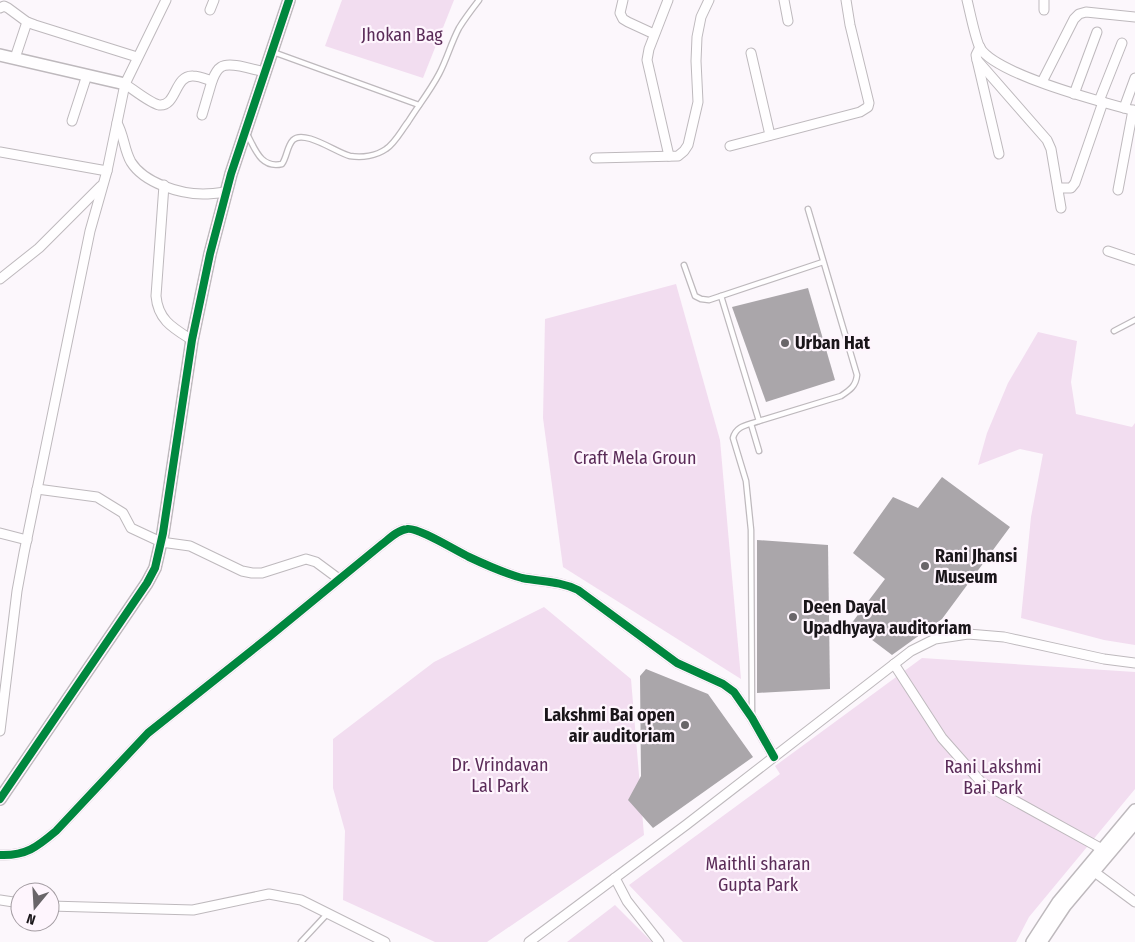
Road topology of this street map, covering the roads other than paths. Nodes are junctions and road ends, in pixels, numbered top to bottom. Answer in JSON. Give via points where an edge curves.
{"nodes":[{"id":1,"x":155,"y":0,"type":"edge"},
{"id":2,"x":214,"y":0,"type":"edge"},
{"id":3,"x":289,"y":0,"type":"edge"},
{"id":4,"x":479,"y":0,"type":"edge"},
{"id":5,"x":623,"y":0,"type":"edge"},
{"id":6,"x":668,"y":0,"type":"edge"},
{"id":7,"x":709,"y":0,"type":"edge"},
{"id":8,"x":784,"y":0,"type":"edge"},
{"id":9,"x":846,"y":0,"type":"edge"},
{"id":10,"x":967,"y":0,"type":"edge"},
{"id":11,"x":1044,"y":0,"type":"edge"},
{"id":12,"x":164,"y":3,"type":"edge"},
{"id":13,"x":0,"y":8,"type":"edge"},
{"id":14,"x":210,"y":10,"type":"dead end"},
{"id":15,"x":1044,"y":10,"type":"dead end"},
{"id":16,"x":1135,"y":17,"type":"edge"},
{"id":17,"x":788,"y":21,"type":"dead end"},
{"id":18,"x":27,"y":22,"type":"junction"},
{"id":19,"x":1097,"y":32,"type":"dead end"},
{"id":20,"x":654,"y":34,"type":"junction"},
{"id":21,"x":1122,"y":43,"type":"dead end"},
{"id":22,"x":980,"y":47,"type":"junction"},
{"id":23,"x":272,"y":51,"type":"junction"},
{"id":24,"x":751,"y":53,"type":"dead end"},
{"id":25,"x":0,"y":54,"type":"edge"},
{"id":26,"x":137,"y":57,"type":"junction"},
{"id":27,"x":15,"y":58,"type":"junction"},
{"id":28,"x":977,"y":60,"type":"junction"},
{"id":29,"x":265,"y":72,"type":"junction"},
{"id":30,"x":87,"y":75,"type":"junction"},
{"id":31,"x":1135,"y":78,"type":"edge"},
{"id":32,"x":212,"y":81,"type":"junction"},
{"id":33,"x":1042,"y":82,"type":"junction"},
{"id":34,"x":125,"y":84,"type":"junction"},
{"id":35,"x":1074,"y":94,"type":"junction"},
{"id":36,"x":1101,"y":102,"type":"junction"},
{"id":37,"x":419,"y":105,"type":"junction"},
{"id":38,"x":1131,"y":110,"type":"edge"},
{"id":39,"x":202,"y":115,"type":"dead end"},
{"id":40,"x":72,"y":121,"type":"dead end"},
{"id":41,"x":117,"y":123,"type":"junction"},
{"id":42,"x":245,"y":130,"type":"junction"},
{"id":43,"x":770,"y":135,"type":"junction"},
{"id":44,"x":730,"y":146,"type":"dead end"},
{"id":45,"x":0,"y":152,"type":"edge"},
{"id":46,"x":999,"y":154,"type":"dead end"},
{"id":47,"x":669,"y":156,"type":"junction"},
{"id":48,"x":595,"y":158,"type":"dead end"},
{"id":49,"x":107,"y":171,"type":"junction"},
{"id":50,"x":103,"y":184,"type":"junction"},
{"id":51,"x":164,"y":185,"type":"junction"},
{"id":52,"x":1058,"y":188,"type":"junction"},
{"id":53,"x":1118,"y":190,"type":"dead end"},
{"id":54,"x":226,"y":192,"type":"junction"},
{"id":55,"x":1061,"y":208,"type":"dead end"},
{"id":56,"x":808,"y":209,"type":"dead end"},
{"id":57,"x":1108,"y":251,"type":"dead end"},
{"id":58,"x":1135,"y":260,"type":"edge"},
{"id":59,"x":824,"y":262,"type":"junction"},
{"id":60,"x":684,"y":265,"type":"dead end"},
{"id":61,"x":0,"y":279,"type":"edge"},
{"id":62,"x":721,"y":296,"type":"junction"},
{"id":63,"x":1135,"y":320,"type":"edge"},
{"id":64,"x":1114,"y":331,"type":"dead end"},
{"id":65,"x":192,"y":340,"type":"junction"},
{"id":66,"x":760,"y":421,"type":"junction"},
{"id":67,"x":751,"y":424,"type":"junction"},
{"id":68,"x":758,"y":451,"type":"dead end"},
{"id":69,"x":37,"y":489,"type":"junction"},
{"id":70,"x":0,"y":532,"type":"edge"},
{"id":71,"x":27,"y":540,"type":"junction"},
{"id":72,"x":162,"y":542,"type":"junction"},
{"id":73,"x":339,"y":579,"type":"junction"},
{"id":74,"x":4,"y":662,"type":"edge"},
{"id":75,"x":1135,"y":663,"type":"edge"},
{"id":76,"x":894,"y":664,"type":"junction"},
{"id":77,"x":3,"y":675,"type":"edge"},
{"id":78,"x":752,"y":718,"type":"junction"},
{"id":79,"x":0,"y":731,"type":"edge"},
{"id":80,"x":774,"y":757,"type":"junction"},
{"id":81,"x":0,"y":799,"type":"edge"},
{"id":82,"x":1135,"y":810,"type":"edge"},
{"id":83,"x":1135,"y":823,"type":"edge"},
{"id":84,"x":1102,"y":849,"type":"junction"},
{"id":85,"x":0,"y":855,"type":"edge"},
{"id":86,"x":1091,"y":870,"type":"junction"},
{"id":87,"x":615,"y":878,"type":"junction"},
{"id":88,"x":1135,"y":902,"type":"edge"},
{"id":89,"x":60,"y":906,"type":"edge"},
{"id":90,"x":328,"y":913,"type":"junction"},
{"id":91,"x":301,"y":942,"type":"edge"},
{"id":92,"x":385,"y":942,"type":"edge"},
{"id":93,"x":529,"y":942,"type":"edge"},
{"id":94,"x":659,"y":942,"type":"edge"},
{"id":95,"x":1032,"y":942,"type":"edge"},
{"id":96,"x":1041,"y":942,"type":"edge"}],
"edges":[{"from":1,"to":12,"type":"street"},
{"from":2,"to":14,"type":"street"},
{"from":3,"to":23,"type":"street"},
{"from":4,"to":37,"type":"lane","via":[[458,30],[439,74]]},
{"from":5,"to":20,"type":"street","via":[[620,14],[623,19]]},
{"from":6,"to":20,"type":"street"},
{"from":7,"to":47,"type":"street","via":[[697,37],[698,102],[688,145],[678,156]]},
{"from":8,"to":17,"type":"street"},
{"from":9,"to":43,"type":"street","via":[[868,107],[860,112]]},
{"from":10,"to":22,"type":"street"},
{"from":11,"to":15,"type":"street"},
{"from":12,"to":26,"type":"street"},
{"from":13,"to":18,"type":"street","via":[[8,8]]},
{"from":16,"to":33,"type":"street","via":[[1079,14]]},
{"from":18,"to":26,"type":"street"},
{"from":18,"to":27,"type":"street"},
{"from":19,"to":35,"type":"street"},
{"from":20,"to":47,"type":"street","via":[[648,60]]},
{"from":21,"to":36,"type":"street"},
{"from":22,"to":28,"type":"street"},
{"from":22,"to":33,"type":"street","via":[[1002,66]]},
{"from":23,"to":29,"type":"street"},
{"from":23,"to":37,"type":"lane"},
{"from":24,"to":43,"type":"street"},
{"from":25,"to":27,"type":"street"},
{"from":26,"to":34,"type":"street"},
{"from":27,"to":30,"type":"street"},
{"from":28,"to":46,"type":"street"},
{"from":28,"to":52,"type":"street","via":[[1047,140],[1052,149]]},
{"from":29,"to":32,"type":"street","via":[[225,65],[216,72]]},
{"from":29,"to":42,"type":"street"},
{"from":30,"to":34,"type":"street"},
{"from":30,"to":40,"type":"street"},
{"from":31,"to":38,"type":"street"},
{"from":32,"to":34,"type":"street","via":[[187,77],[162,105],[155,104]]},
{"from":32,"to":39,"type":"street"},
{"from":33,"to":35,"type":"street"},
{"from":34,"to":41,"type":"street"},
{"from":35,"to":36,"type":"street"},
{"from":36,"to":38,"type":"street"},
{"from":36,"to":52,"type":"street","via":[[1074,183],[1071,188]]},
{"from":37,"to":42,"type":"lane","via":[[387,148],[363,157],[349,156],[300,136],[290,144],[282,164],[275,166],[259,156]]},
{"from":38,"to":53,"type":"street"},
{"from":41,"to":49,"type":"street"},
{"from":41,"to":51,"type":"street","via":[[132,164],[141,173]]},
{"from":42,"to":54,"type":"street"},
{"from":43,"to":44,"type":"street"},
{"from":45,"to":49,"type":"street"},
{"from":47,"to":48,"type":"street"},
{"from":49,"to":50,"type":"street"},
{"from":50,"to":61,"type":"street","via":[[39,248]]},
{"from":50,"to":69,"type":"street","via":[[90,231]]},
{"from":51,"to":54,"type":"street","via":[[193,194]]},
{"from":51,"to":65,"type":"street","via":[[157,307],[173,328]]},
{"from":52,"to":55,"type":"street"},
{"from":54,"to":65,"type":"street"},
{"from":56,"to":59,"type":"lane"},
{"from":57,"to":58,"type":"street"},
{"from":59,"to":62,"type":"lane"},
{"from":59,"to":66,"type":"lane","via":[[856,383],[841,396]]},
{"from":60,"to":62,"type":"lane","via":[[695,296],[709,300]]},
{"from":62,"to":66,"type":"lane"},
{"from":63,"to":64,"type":"lane"},
{"from":65,"to":72,"type":"street"},
{"from":66,"to":67,"type":"lane"},
{"from":67,"to":68,"type":"lane"},
{"from":67,"to":78,"type":"lane","via":[[738,428],[733,438],[746,481],[751,530]]},
{"from":69,"to":71,"type":"street"},
{"from":69,"to":72,"type":"street","via":[[97,497],[123,513],[131,528]]},
{"from":70,"to":71,"type":"street"},
{"from":71,"to":74,"type":"street"},
{"from":72,"to":73,"type":"street","via":[[190,546],[252,573],[272,571],[306,559],[316,562]]},
{"from":72,"to":81,"type":"street","via":[[155,568],[146,583]]},
{"from":73,"to":78,"type":"street","via":[[399,532],[415,530],[492,568],[524,578],[565,584],[578,590],[677,663],[734,692]]},
{"from":73,"to":85,"type":"street","via":[[148,733],[39,845],[27,852]]},
{"from":74,"to":77,"type":"street"},
{"from":75,"to":76,"type":"street","via":[[1004,637],[968,634],[935,639]]},
{"from":76,"to":80,"type":"street"},
{"from":76,"to":84,"type":"street","via":[[942,738],[981,782]]},
{"from":77,"to":79,"type":"street"},
{"from":78,"to":80,"type":"street"},
{"from":80,"to":87,"type":"street"},
{"from":82,"to":84,"type":"street"},
{"from":83,"to":86,"type":"street"},
{"from":84,"to":86,"type":"street"},
{"from":86,"to":88,"type":"street"},
{"from":86,"to":95,"type":"street","via":[[1058,902]]},
{"from":86,"to":96,"type":"street"},
{"from":87,"to":93,"type":"street"},
{"from":87,"to":94,"type":"street","via":[[627,901]]},
{"from":89,"to":90,"type":"street","via":[[193,910],[269,894],[302,900]]},
{"from":90,"to":91,"type":"lane"},
{"from":90,"to":92,"type":"street"}]}
